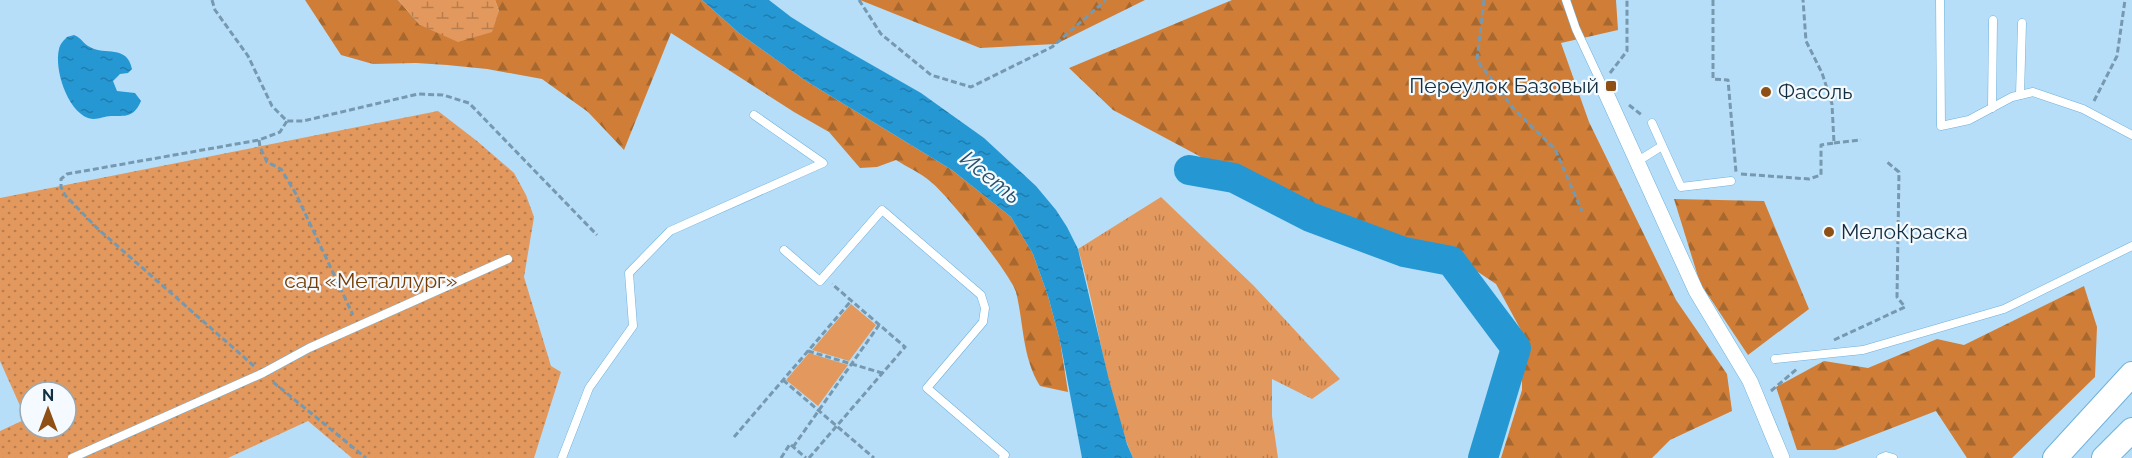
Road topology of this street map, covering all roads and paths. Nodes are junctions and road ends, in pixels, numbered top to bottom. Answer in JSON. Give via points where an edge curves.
{"nodes":[{"id":1,"x":212,"y":0,"type":"edge"},
{"id":2,"x":859,"y":0,"type":"edge"},
{"id":3,"x":1106,"y":0,"type":"edge"},
{"id":4,"x":1484,"y":0,"type":"edge"},
{"id":5,"x":1566,"y":0,"type":"edge"},
{"id":6,"x":1627,"y":0,"type":"edge"},
{"id":7,"x":1713,"y":0,"type":"edge"},
{"id":8,"x":1803,"y":0,"type":"edge"},
{"id":9,"x":1940,"y":0,"type":"edge"},
{"id":10,"x":2125,"y":0,"type":"edge"},
{"id":11,"x":1993,"y":20,"type":"dead end"},
{"id":12,"x":2022,"y":23,"type":"dead end"},
{"id":13,"x":1603,"y":87,"type":"junction"},
{"id":14,"x":2020,"y":95,"type":"junction"},
{"id":15,"x":1626,"y":103,"type":"dead end"},
{"id":16,"x":1992,"y":108,"type":"junction"},
{"id":17,"x":2083,"y":109,"type":"junction"},
{"id":18,"x":754,"y":115,"type":"dead end"},
{"id":19,"x":287,"y":121,"type":"junction"},
{"id":20,"x":1652,"y":123,"type":"joint"},
{"id":21,"x":2132,"y":135,"type":"edge"},
{"id":22,"x":259,"y":140,"type":"junction"},
{"id":23,"x":1861,"y":140,"type":"dead end"},
{"id":24,"x":1834,"y":143,"type":"junction"},
{"id":25,"x":1662,"y":146,"type":"junction"},
{"id":26,"x":1638,"y":161,"type":"junction"},
{"id":27,"x":1887,"y":162,"type":"dead end"},
{"id":28,"x":1731,"y":181,"type":"dead end"},
{"id":29,"x":1581,"y":211,"type":"dead end"},
{"id":30,"x":597,"y":234,"type":"dead end"},
{"id":31,"x":2132,"y":246,"type":"edge"},
{"id":32,"x":784,"y":250,"type":"dead end"},
{"id":33,"x":508,"y":259,"type":"dead end"},
{"id":34,"x":824,"y":277,"type":"junction"},
{"id":35,"x":851,"y":301,"type":"junction"},
{"id":36,"x":879,"y":324,"type":"junction"},
{"id":37,"x":359,"y":326,"type":"junction"},
{"id":38,"x":808,"y":351,"type":"junction"},
{"id":39,"x":1814,"y":355,"type":"junction"},
{"id":40,"x":1775,"y":359,"type":"dead end"},
{"id":41,"x":852,"y":364,"type":"junction"},
{"id":42,"x":263,"y":373,"type":"junction"},
{"id":43,"x":882,"y":373,"type":"junction"},
{"id":44,"x":2132,"y":374,"type":"edge"},
{"id":45,"x":783,"y":380,"type":"junction"},
{"id":46,"x":1767,"y":395,"type":"dead end"},
{"id":47,"x":819,"y":411,"type":"junction"},
{"id":48,"x":836,"y":426,"type":"junction"},
{"id":49,"x":2132,"y":430,"type":"edge"},
{"id":50,"x":734,"y":437,"type":"dead end"},
{"id":51,"x":793,"y":447,"type":"junction"},
{"id":52,"x":72,"y":458,"type":"edge"},
{"id":53,"x":366,"y":458,"type":"edge"},
{"id":54,"x":562,"y":458,"type":"edge"},
{"id":55,"x":781,"y":458,"type":"edge"},
{"id":56,"x":807,"y":458,"type":"edge"},
{"id":57,"x":874,"y":458,"type":"edge"},
{"id":58,"x":1003,"y":458,"type":"edge"},
{"id":59,"x":1782,"y":458,"type":"edge"},
{"id":60,"x":1881,"y":458,"type":"edge"},
{"id":61,"x":1893,"y":458,"type":"edge"},
{"id":62,"x":2055,"y":458,"type":"edge"},
{"id":63,"x":2104,"y":458,"type":"edge"}],
"edges":[{"from":1,"to":19,"type":"path","via":[[248,56],[272,106]]},
{"from":2,"to":3,"type":"path","via":[[881,34],[931,75],[971,87],[1052,47]]},
{"from":4,"to":29,"type":"path","via":[[1477,60],[1513,108],[1555,149]]},
{"from":5,"to":13,"type":"lane"},
{"from":6,"to":13,"type":"path","via":[[1627,51]]},
{"from":7,"to":24,"type":"path","via":[[1713,79],[1728,80],[1736,173],[1809,179],[1821,175],[1821,145]]},
{"from":8,"to":24,"type":"path","via":[[1806,41],[1832,104]]},
{"from":9,"to":16,"type":"lane","via":[[1941,126],[1969,120]]},
{"from":10,"to":17,"type":"path","via":[[2117,56],[2092,105]]},
{"from":11,"to":16,"type":"lane"},
{"from":12,"to":14,"type":"lane"},
{"from":13,"to":26,"type":"street"},
{"from":14,"to":16,"type":"lane"},
{"from":14,"to":17,"type":"lane","via":[[2033,92]]},
{"from":15,"to":20,"type":"path"},
{"from":17,"to":21,"type":"lane"},
{"from":18,"to":54,"type":"lane","via":[[823,163],[670,231],[629,273],[633,326],[589,388]]},
{"from":19,"to":22,"type":"path","via":[[280,132]]},
{"from":19,"to":30,"type":"path","via":[[303,121],[418,94],[443,95],[469,103]]},
{"from":20,"to":25,"type":"lane"},
{"from":22,"to":37,"type":"path","via":[[267,162],[281,169],[296,194]]},
{"from":22,"to":42,"type":"path","via":[[67,174],[60,187],[97,228]]},
{"from":23,"to":24,"type":"path"},
{"from":25,"to":26,"type":"lane"},
{"from":25,"to":28,"type":"lane","via":[[1681,188]]},
{"from":26,"to":59,"type":"street","via":[[1695,291],[1750,381]]},
{"from":27,"to":39,"type":"path","via":[[1899,172],[1897,297],[1905,308],[1827,343]]},
{"from":31,"to":39,"type":"lane","via":[[2004,309],[1863,350]]},
{"from":32,"to":34,"type":"lane","via":[[820,281]]},
{"from":33,"to":37,"type":"lane"},
{"from":34,"to":35,"type":"path"},
{"from":34,"to":58,"type":"lane","via":[[882,210],[981,295],[985,308],[983,322],[927,388],[1005,455]]},
{"from":35,"to":36,"type":"path"},
{"from":35,"to":38,"type":"path"},
{"from":36,"to":41,"type":"path"},
{"from":36,"to":43,"type":"path","via":[[904,346]]},
{"from":37,"to":42,"type":"lane"},
{"from":38,"to":41,"type":"path"},
{"from":38,"to":45,"type":"path"},
{"from":39,"to":40,"type":"lane"},
{"from":39,"to":46,"type":"path"},
{"from":41,"to":43,"type":"path"},
{"from":41,"to":47,"type":"path"},
{"from":42,"to":52,"type":"lane"},
{"from":42,"to":53,"type":"path"},
{"from":43,"to":48,"type":"path"},
{"from":44,"to":62,"type":"main road"},
{"from":45,"to":47,"type":"path"},
{"from":45,"to":50,"type":"path"},
{"from":47,"to":48,"type":"path"},
{"from":47,"to":51,"type":"path"},
{"from":48,"to":56,"type":"path"},
{"from":48,"to":57,"type":"path"},
{"from":49,"to":63,"type":"main road"},
{"from":51,"to":55,"type":"path","via":[[790,444]]},
{"from":51,"to":56,"type":"path"},
{"from":60,"to":61,"type":"lane"}]}
